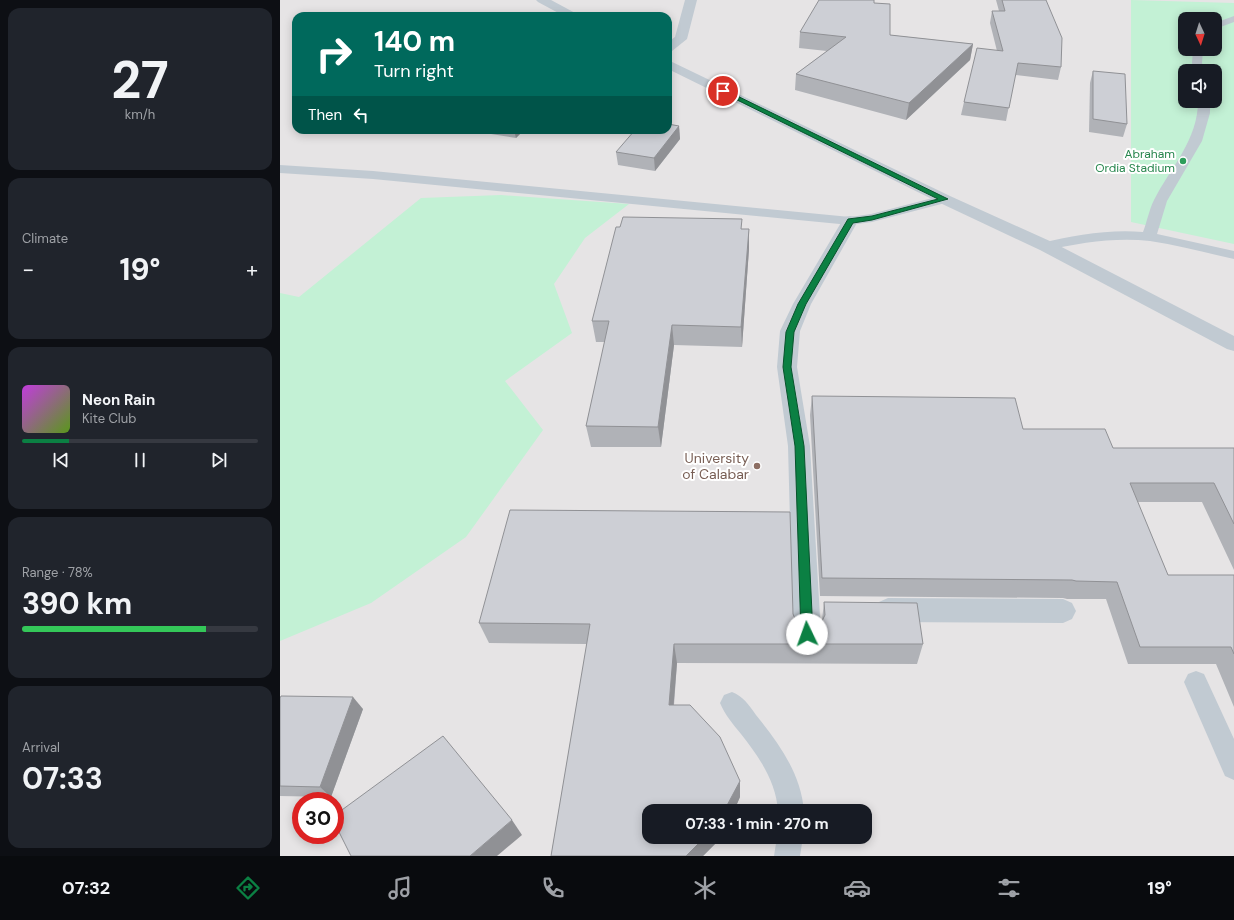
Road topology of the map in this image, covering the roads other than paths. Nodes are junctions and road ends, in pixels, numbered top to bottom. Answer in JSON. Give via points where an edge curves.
{"nodes":[{"id":1,"x":542,"y":0,"type":"edge"},
{"id":2,"x":691,"y":0,"type":"edge"},
{"id":3,"x":565,"y":12,"type":"edge"},
{"id":4,"x":1234,"y":19,"type":"edge"},
{"id":5,"x":1222,"y":23,"type":"edge"},
{"id":6,"x":672,"y":45,"type":"edge"},
{"id":7,"x":672,"y":66,"type":"edge"},
{"id":8,"x":1204,"y":108,"type":"edge"},
{"id":9,"x":280,"y":169,"type":"edge"},
{"id":10,"x":944,"y":199,"type":"junction"},
{"id":11,"x":850,"y":221,"type":"junction"},
{"id":12,"x":1149,"y":237,"type":"junction"},
{"id":13,"x":1046,"y":246,"type":"junction"},
{"id":14,"x":1234,"y":255,"type":"edge"},
{"id":15,"x":1234,"y":344,"type":"edge"},
{"id":16,"x":868,"y":610,"type":"edge"},
{"id":17,"x":1063,"y":611,"type":"dead end"},
{"id":18,"x":814,"y":618,"type":"dead end"},
{"id":19,"x":1196,"y":682,"type":"dead end"},
{"id":20,"x":732,"y":703,"type":"dead end"},
{"id":21,"x":1234,"y":767,"type":"edge"},
{"id":22,"x":792,"y":804,"type":"edge"},
{"id":23,"x":790,"y":844,"type":"edge"},
{"id":24,"x":787,"y":856,"type":"edge"}],
"edges":[{"from":1,"to":3,"type":"street"},
{"from":2,"to":6,"type":"street","via":[[681,39]]},
{"from":4,"to":5,"type":"lane"},
{"from":7,"to":10,"type":"street"},
{"from":8,"to":12,"type":"lane","via":[[1196,141],[1160,201]]},
{"from":9,"to":11,"type":"lane","via":[[380,176]]},
{"from":10,"to":11,"type":"lane","via":[[872,218]]},
{"from":10,"to":13,"type":"street"},
{"from":11,"to":18,"type":"street","via":[[802,304],[790,332],[787,367],[799,446]]},
{"from":12,"to":13,"type":"lane","via":[[1108,237]]},
{"from":12,"to":14,"type":"lane"},
{"from":13,"to":15,"type":"street"},
{"from":16,"to":17,"type":"street"},
{"from":19,"to":21,"type":"lane"},
{"from":20,"to":22,"type":"lane","via":[[778,764]]},
{"from":23,"to":24,"type":"lane"}]}
